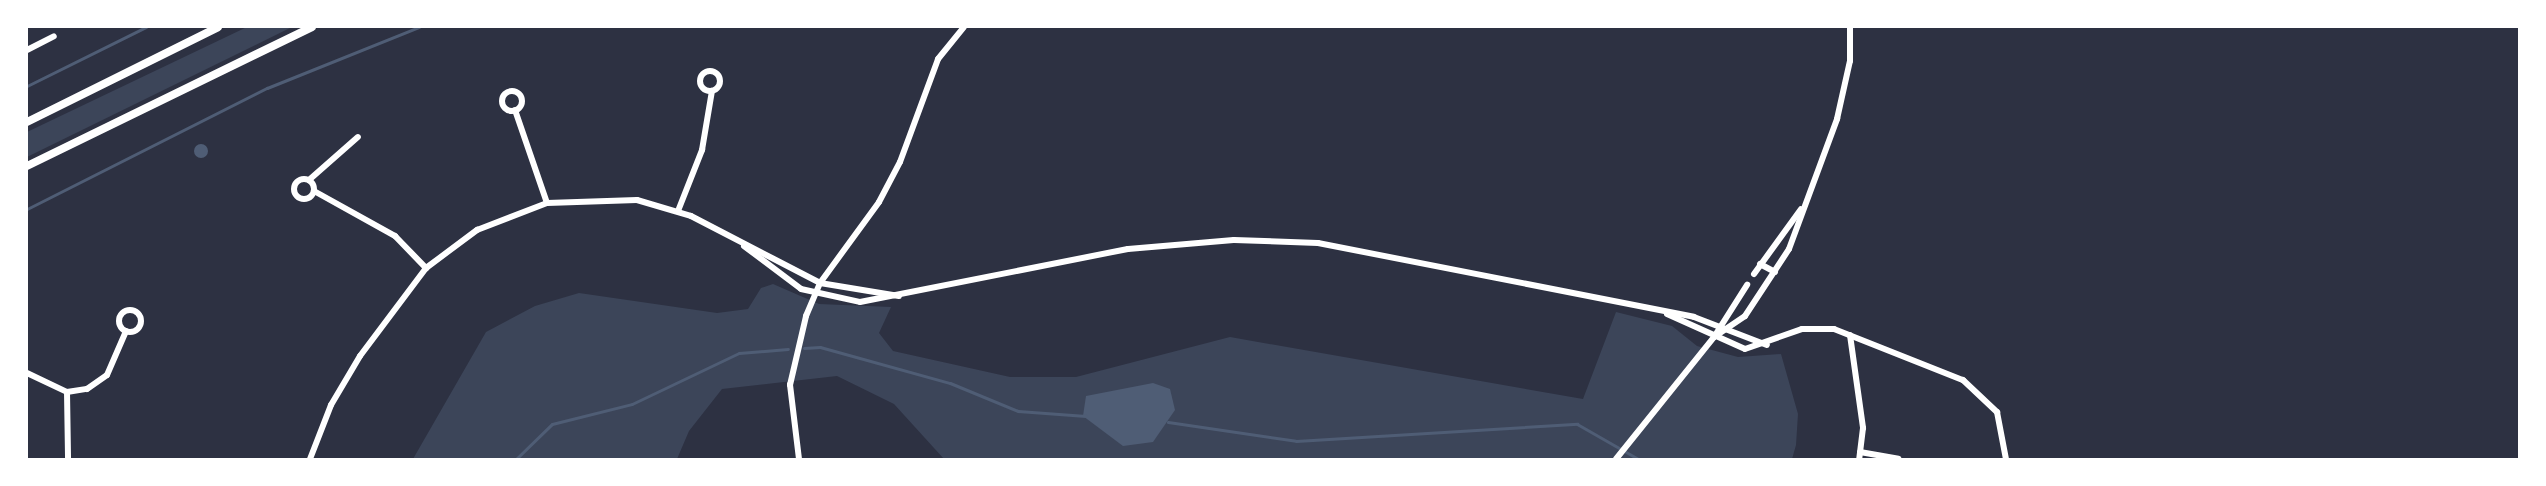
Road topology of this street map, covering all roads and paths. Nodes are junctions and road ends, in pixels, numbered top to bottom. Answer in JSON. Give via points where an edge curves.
{"nodes":[{"id":1,"x":218,"y":27,"type":"edge"},
{"id":2,"x":312,"y":27,"type":"edge"},
{"id":3,"x":964,"y":27,"type":"edge"},
{"id":4,"x":1850,"y":27,"type":"edge"},
{"id":5,"x":54,"y":36,"type":"dead end"},
{"id":6,"x":27,"y":50,"type":"edge"},
{"id":7,"x":712,"y":92,"type":"dead end"},
{"id":8,"x":515,"y":110,"type":"dead end"},
{"id":9,"x":27,"y":122,"type":"edge"},
{"id":10,"x":358,"y":137,"type":"dead end"},
{"id":11,"x":27,"y":166,"type":"edge"},
{"id":12,"x":309,"y":180,"type":"junction"},
{"id":13,"x":314,"y":191,"type":"junction"},
{"id":14,"x":547,"y":203,"type":"junction"},
{"id":15,"x":1805,"y":204,"type":"junction"},
{"id":16,"x":678,"y":211,"type":"junction"},
{"id":17,"x":744,"y":246,"type":"junction"},
{"id":18,"x":1760,"y":264,"type":"junction"},
{"id":19,"x":426,"y":268,"type":"junction"},
{"id":20,"x":1775,"y":272,"type":"junction"},
{"id":21,"x":1754,"y":274,"type":"dead end"},
{"id":22,"x":820,"y":283,"type":"junction"},
{"id":23,"x":1747,"y":285,"type":"dead end"},
{"id":24,"x":815,"y":295,"type":"junction"},
{"id":25,"x":905,"y":296,"type":"junction"},
{"id":26,"x":1664,"y":313,"type":"junction"},
{"id":27,"x":1724,"y":328,"type":"junction"},
{"id":28,"x":126,"y":331,"type":"dead end"},
{"id":29,"x":1850,"y":335,"type":"junction"},
{"id":30,"x":1714,"y":337,"type":"junction"},
{"id":31,"x":1767,"y":345,"type":"junction"},
{"id":32,"x":27,"y":374,"type":"edge"},
{"id":33,"x":67,"y":392,"type":"junction"},
{"id":34,"x":1860,"y":456,"type":"edge"},
{"id":35,"x":68,"y":459,"type":"edge"},
{"id":36,"x":309,"y":459,"type":"edge"},
{"id":37,"x":799,"y":459,"type":"edge"},
{"id":38,"x":1616,"y":459,"type":"edge"},
{"id":39,"x":1898,"y":459,"type":"edge"},
{"id":40,"x":2006,"y":459,"type":"edge"}],
"edges":[{"from":1,"to":9,"type":"main road"},
{"from":2,"to":11,"type":"main road"},
{"from":3,"to":22,"type":"street","via":[[938,59],[900,162],[879,202]]},
{"from":4,"to":15,"type":"street","via":[[1843,98]]},
{"from":5,"to":6,"type":"street"},
{"from":7,"to":16,"type":"street","via":[[702,150]]},
{"from":8,"to":14,"type":"street"},
{"from":10,"to":12,"type":"street"},
{"from":12,"to":13,"type":"street"},
{"from":12,"to":13,"type":"street","via":[[296,182],[295,193],[304,199]]},
{"from":13,"to":19,"type":"street","via":[[395,236]]},
{"from":14,"to":16,"type":"street","via":[[599,197]]},
{"from":14,"to":19,"type":"street","via":[[477,230]]},
{"from":15,"to":18,"type":"street"},
{"from":15,"to":20,"type":"street"},
{"from":16,"to":17,"type":"street"},
{"from":17,"to":22,"type":"street"},
{"from":17,"to":24,"type":"street","via":[[772,272]]},
{"from":18,"to":20,"type":"street"},
{"from":18,"to":21,"type":"street"},
{"from":19,"to":36,"type":"street","via":[[360,356],[331,405]]},
{"from":20,"to":27,"type":"street","via":[[1745,316]]},
{"from":22,"to":24,"type":"street"},
{"from":22,"to":25,"type":"street"},
{"from":23,"to":27,"type":"street"},
{"from":24,"to":25,"type":"street","via":[[860,302]]},
{"from":24,"to":37,"type":"street","via":[[793,360],[790,385]]},
{"from":25,"to":26,"type":"street","via":[[1112,251],[1262,240],[1381,251],[1554,293]]},
{"from":26,"to":27,"type":"street"},
{"from":26,"to":30,"type":"street"},
{"from":27,"to":30,"type":"street"},
{"from":27,"to":31,"type":"street"},
{"from":28,"to":33,"type":"street","via":[[107,375],[87,389]]},
{"from":29,"to":31,"type":"street","via":[[1817,327]]},
{"from":29,"to":34,"type":"street","via":[[1861,405]]},
{"from":29,"to":40,"type":"street","via":[[1963,380],[1983,393],[2002,424]]},
{"from":30,"to":31,"type":"street","via":[[1745,349]]},
{"from":30,"to":38,"type":"street"},
{"from":32,"to":33,"type":"street"},
{"from":33,"to":35,"type":"street"},
{"from":34,"to":39,"type":"street"}]}
